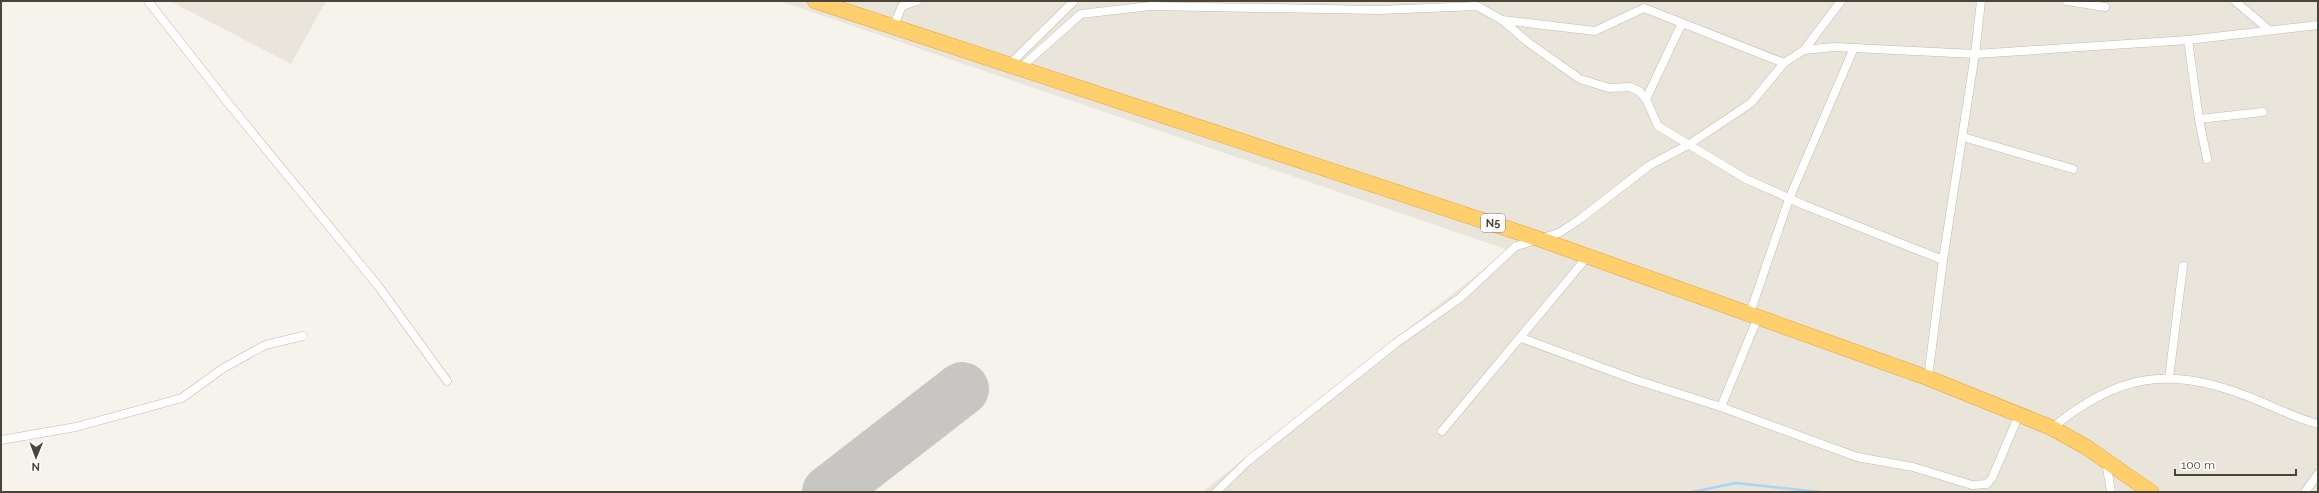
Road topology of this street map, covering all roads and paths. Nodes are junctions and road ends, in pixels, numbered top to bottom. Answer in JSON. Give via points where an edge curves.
{"nodes":[{"id":1,"x":148,"y":1,"type":"edge"},
{"id":2,"x":814,"y":1,"type":"edge"},
{"id":3,"x":917,"y":1,"type":"edge"},
{"id":4,"x":1074,"y":1,"type":"edge"},
{"id":5,"x":1842,"y":1,"type":"edge"},
{"id":6,"x":1981,"y":1,"type":"edge"},
{"id":7,"x":2071,"y":1,"type":"edge"},
{"id":8,"x":2235,"y":1,"type":"edge"},
{"id":9,"x":901,"y":4,"type":"edge"},
{"id":10,"x":2105,"y":7,"type":"dead end"},
{"id":11,"x":1502,"y":20,"type":"junction"},
{"id":12,"x":1682,"y":23,"type":"junction"},
{"id":13,"x":2318,"y":25,"type":"edge"},
{"id":14,"x":893,"y":27,"type":"junction"},
{"id":15,"x":2269,"y":30,"type":"junction"},
{"id":16,"x":2188,"y":40,"type":"junction"},
{"id":17,"x":1854,"y":48,"type":"junction"},
{"id":18,"x":1804,"y":50,"type":"junction"},
{"id":19,"x":1975,"y":54,"type":"junction"},
{"id":20,"x":1784,"y":64,"type":"junction"},
{"id":21,"x":1015,"y":67,"type":"junction"},
{"id":22,"x":1646,"y":99,"type":"junction"},
{"id":23,"x":2263,"y":112,"type":"dead end"},
{"id":24,"x":2199,"y":119,"type":"junction"},
{"id":25,"x":1962,"y":137,"type":"junction"},
{"id":26,"x":1688,"y":145,"type":"junction"},
{"id":27,"x":2207,"y":159,"type":"dead end"},
{"id":28,"x":2073,"y":169,"type":"dead end"},
{"id":29,"x":1789,"y":199,"type":"junction"},
{"id":30,"x":1542,"y":240,"type":"junction"},
{"id":31,"x":1588,"y":256,"type":"junction"},
{"id":32,"x":1943,"y":260,"type":"junction"},
{"id":33,"x":2183,"y":266,"type":"dead end"},
{"id":34,"x":1754,"y":315,"type":"junction"},
{"id":35,"x":303,"y":336,"type":"dead end"},
{"id":36,"x":1521,"y":338,"type":"junction"},
{"id":37,"x":1928,"y":378,"type":"junction"},
{"id":38,"x":2169,"y":378,"type":"junction"},
{"id":39,"x":447,"y":381,"type":"dead end"},
{"id":40,"x":1721,"y":407,"type":"junction"},
{"id":41,"x":2019,"y":415,"type":"junction"},
{"id":42,"x":2318,"y":424,"type":"edge"},
{"id":43,"x":2052,"y":428,"type":"junction"},
{"id":44,"x":1442,"y":431,"type":"dead end"},
{"id":45,"x":1,"y":440,"type":"edge"},
{"id":46,"x":2106,"y":460,"type":"junction"},
{"id":47,"x":2318,"y":474,"type":"edge"},
{"id":48,"x":1216,"y":492,"type":"edge"},
{"id":49,"x":2111,"y":492,"type":"edge"},
{"id":50,"x":2151,"y":492,"type":"edge"},
{"id":51,"x":2304,"y":492,"type":"edge"}],
"edges":[{"from":1,"to":39,"type":"street","via":[[379,287]]},
{"from":2,"to":14,"type":"highway","number":"N5"},
{"from":3,"to":9,"type":"street"},
{"from":4,"to":21,"type":"street"},
{"from":5,"to":18,"type":"street"},
{"from":6,"to":19,"type":"street"},
{"from":7,"to":10,"type":"street"},
{"from":8,"to":15,"type":"street"},
{"from":9,"to":14,"type":"street"},
{"from":11,"to":12,"type":"street","via":[[1596,31],[1644,8]]},
{"from":11,"to":21,"type":"street","via":[[1477,6],[1379,10],[1150,6],[1081,14]]},
{"from":11,"to":22,"type":"street","via":[[1528,43],[1580,79],[1609,88],[1630,87]]},
{"from":12,"to":20,"type":"street"},
{"from":12,"to":22,"type":"street"},
{"from":13,"to":15,"type":"street"},
{"from":14,"to":21,"type":"highway","number":"N5"},
{"from":15,"to":16,"type":"street"},
{"from":16,"to":19,"type":"street"},
{"from":16,"to":24,"type":"street"},
{"from":17,"to":18,"type":"street"},
{"from":17,"to":19,"type":"street"},
{"from":17,"to":29,"type":"street"},
{"from":18,"to":20,"type":"street"},
{"from":19,"to":25,"type":"street"},
{"from":20,"to":26,"type":"street","via":[[1750,104]]},
{"from":21,"to":30,"type":"highway","number":"N5"},
{"from":22,"to":26,"type":"street","via":[[1658,126]]},
{"from":23,"to":24,"type":"street"},
{"from":24,"to":27,"type":"street"},
{"from":25,"to":28,"type":"street"},
{"from":25,"to":32,"type":"street"},
{"from":26,"to":29,"type":"street","via":[[1746,179]]},
{"from":26,"to":30,"type":"street","via":[[1650,165],[1580,219],[1559,233]]},
{"from":29,"to":32,"type":"street"},
{"from":29,"to":34,"type":"street"},
{"from":30,"to":31,"type":"highway","number":"N5"},
{"from":30,"to":48,"type":"street","via":[[1516,246],[1460,298],[1384,353],[1248,461]]},
{"from":31,"to":34,"type":"highway","number":"N5"},
{"from":31,"to":36,"type":"street"},
{"from":32,"to":37,"type":"street"},
{"from":33,"to":38,"type":"street"},
{"from":34,"to":37,"type":"highway","number":"N5"},
{"from":34,"to":40,"type":"street"},
{"from":35,"to":45,"type":"street","via":[[265,345],[222,369],[182,398],[76,427]]},
{"from":36,"to":40,"type":"street","via":[[1632,379]]},
{"from":36,"to":44,"type":"street"},
{"from":37,"to":41,"type":"highway","number":"N5"},
{"from":38,"to":42,"type":"street","via":[[2194,380],[2222,387],[2302,420]]},
{"from":38,"to":43,"type":"street","via":[[2116,388],[2077,407]]},
{"from":40,"to":41,"type":"street","via":[[1857,457],[1896,463],[1979,486],[1987,484],[1992,478]]},
{"from":41,"to":43,"type":"highway","number":"N5"},
{"from":43,"to":46,"type":"highway","number":"N5"},
{"from":46,"to":49,"type":"street"},
{"from":46,"to":50,"type":"highway","number":"N5"},
{"from":47,"to":51,"type":"street"}]}
